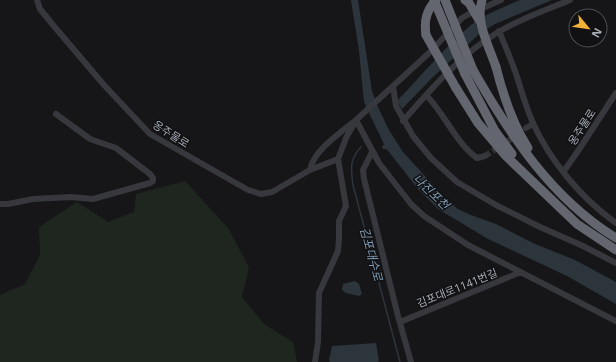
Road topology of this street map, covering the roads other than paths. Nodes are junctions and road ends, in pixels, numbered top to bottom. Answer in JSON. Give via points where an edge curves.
{"nodes":[{"id":1,"x":37,"y":0,"type":"edge"},
{"id":2,"x":435,"y":0,"type":"edge"},
{"id":3,"x":445,"y":0,"type":"edge"},
{"id":4,"x":465,"y":0,"type":"edge"},
{"id":5,"x":482,"y":0,"type":"edge"},
{"id":6,"x":501,"y":0,"type":"edge"},
{"id":7,"x":570,"y":0,"type":"edge"},
{"id":8,"x":480,"y":21,"type":"junction"},
{"id":9,"x":499,"y":31,"type":"junction"},
{"id":10,"x":469,"y":72,"type":"junction"},
{"id":11,"x":391,"y":87,"type":"junction"},
{"id":12,"x":616,"y":93,"type":"edge"},
{"id":13,"x":426,"y":95,"type":"junction"},
{"id":14,"x":56,"y":114,"type":"dead end"},
{"id":15,"x":358,"y":118,"type":"junction"},
{"id":16,"x":404,"y":120,"type":"junction"},
{"id":17,"x":533,"y":124,"type":"junction"},
{"id":18,"x":526,"y":128,"type":"dead end"},
{"id":19,"x":372,"y":152,"type":"junction"},
{"id":20,"x":485,"y":156,"type":"dead end"},
{"id":21,"x":338,"y":159,"type":"junction"},
{"id":22,"x":310,"y":170,"type":"junction"},
{"id":23,"x":564,"y":171,"type":"junction"},
{"id":24,"x":551,"y":183,"type":"junction"},
{"id":25,"x":537,"y":185,"type":"junction"},
{"id":26,"x":0,"y":204,"type":"edge"},
{"id":27,"x":616,"y":223,"type":"edge"},
{"id":28,"x":616,"y":238,"type":"edge"},
{"id":29,"x":616,"y":250,"type":"edge"},
{"id":30,"x":616,"y":263,"type":"edge"},
{"id":31,"x":521,"y":272,"type":"junction"},
{"id":32,"x":616,"y":321,"type":"edge"},
{"id":33,"x":400,"y":322,"type":"junction"},
{"id":34,"x":315,"y":362,"type":"edge"},
{"id":35,"x":412,"y":362,"type":"edge"}],
"edges":[{"from":1,"to":22,"type":"lane","name":"옹주물로","via":[[40,9],[53,25],[120,103],[154,138],[256,194],[272,192]]},
{"from":2,"to":10,"type":"highway","bridge":true},
{"from":2,"to":25,"type":"highway","bridge":true,"via":[[425,18],[426,35],[478,123],[506,156]]},
{"from":3,"to":10,"type":"highway","bridge":true},
{"from":4,"to":8,"type":"highway","bridge":true},
{"from":5,"to":8,"type":"highway","bridge":true},
{"from":6,"to":11,"type":"lane","via":[[462,18]]},
{"from":7,"to":9,"type":"lane"},
{"from":8,"to":24,"type":"highway","bridge":true,"via":[[513,119],[526,145]]},
{"from":9,"to":13,"type":"lane","via":[[467,54]]},
{"from":9,"to":17,"type":"lane"},
{"from":10,"to":24,"type":"highway","via":[[516,140]]},
{"from":10,"to":25,"type":"highway","via":[[495,131]]},
{"from":11,"to":15,"type":"lane"},
{"from":11,"to":16,"type":"lane","via":[[396,106]]},
{"from":12,"to":23,"type":"lane","name":"옹주물로"},
{"from":13,"to":16,"type":"lane"},
{"from":13,"to":20,"type":"lane","via":[[471,154],[477,158]]},
{"from":14,"to":26,"type":"lane","via":[[90,138],[116,148],[150,174],[152,181],[95,199],[71,197]]},
{"from":15,"to":19,"type":"lane","name":"김포대로1141번길"},
{"from":15,"to":21,"type":"lane","via":[[346,138]]},
{"from":15,"to":22,"type":"lane","via":[[332,139],[311,162]]},
{"from":16,"to":30,"type":"lane","via":[[426,152],[463,187],[532,224]]},
{"from":17,"to":18,"type":"lane"},
{"from":17,"to":23,"type":"lane"},
{"from":19,"to":31,"type":"lane","name":"김포대로1141번길","via":[[410,204],[424,216],[460,240]]},
{"from":19,"to":33,"type":"lane","via":[[363,170],[364,179]]},
{"from":21,"to":22,"type":"lane","name":"옹주물로"},
{"from":21,"to":34,"type":"lane","via":[[346,206],[339,221],[338,251],[319,293]]},
{"from":23,"to":27,"type":"lane","via":[[586,199]]},
{"from":24,"to":28,"type":"highway","via":[[591,222]]},
{"from":25,"to":29,"type":"highway","via":[[577,224]]},
{"from":31,"to":32,"type":"lane","name":"김포대로1141번길"},
{"from":31,"to":33,"type":"lane","name":"김포대로1141번길"},
{"from":33,"to":35,"type":"lane"}]}
